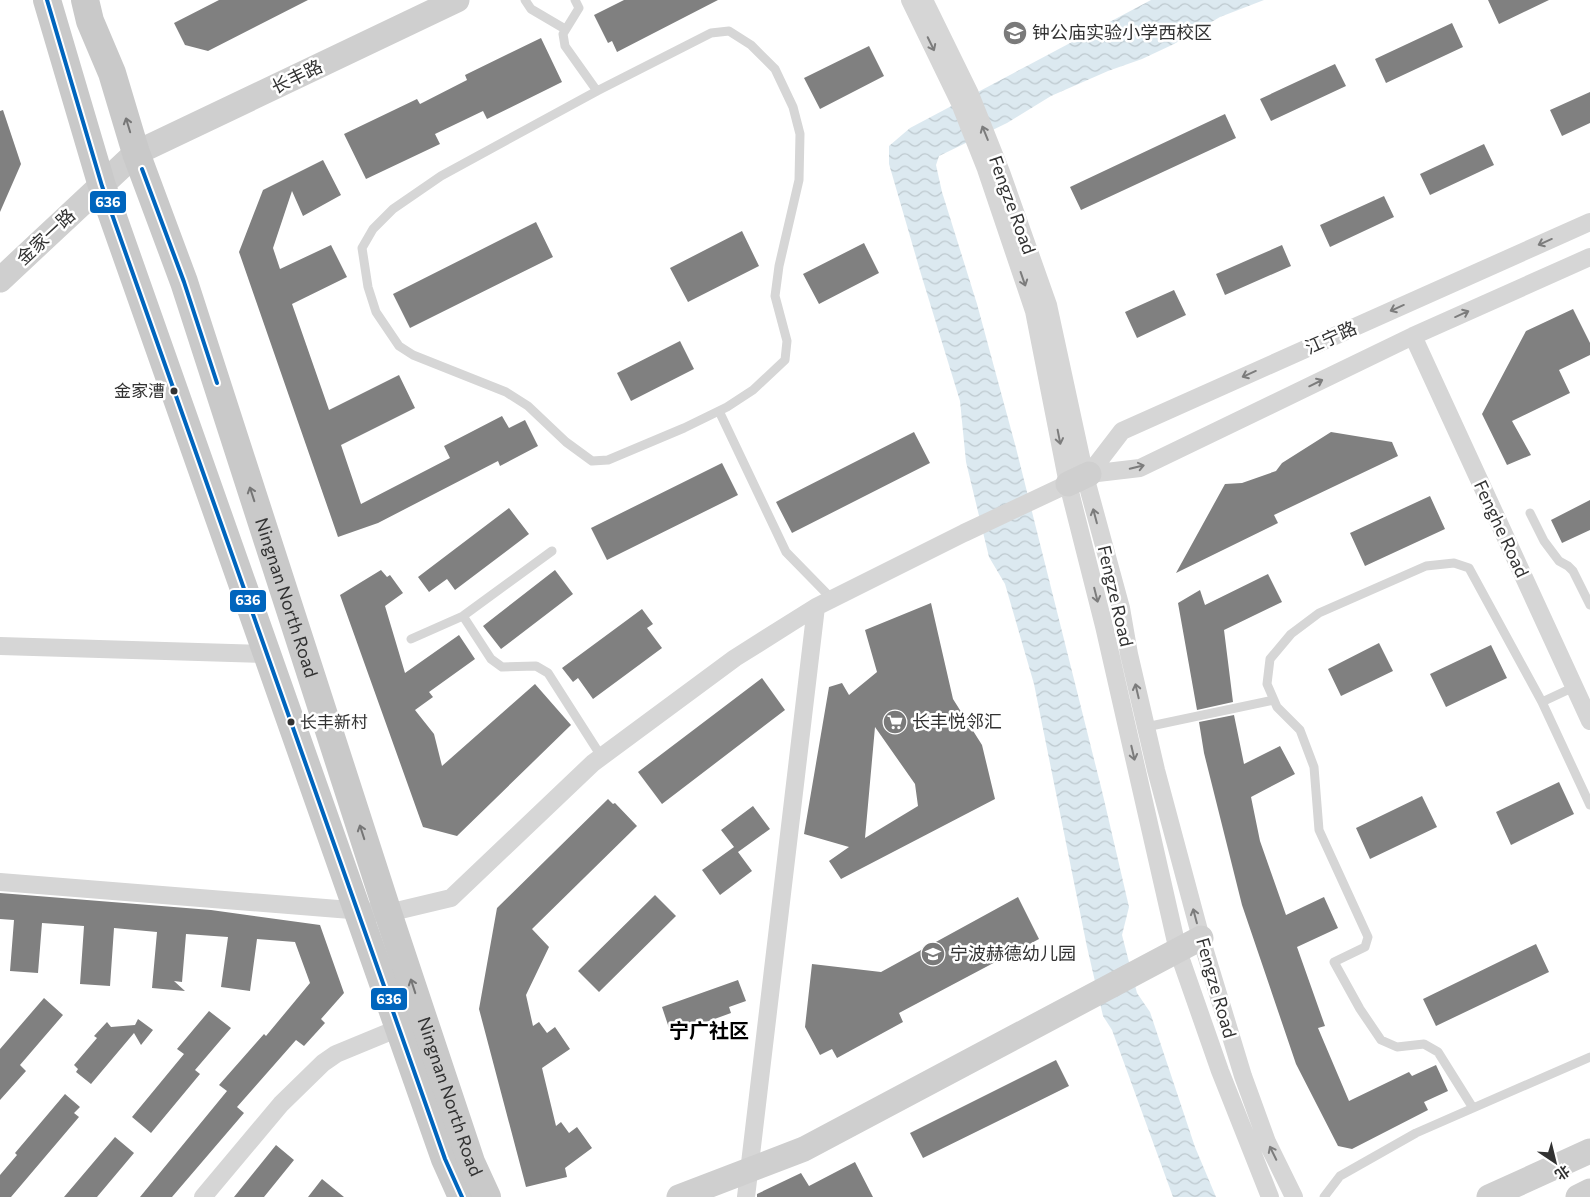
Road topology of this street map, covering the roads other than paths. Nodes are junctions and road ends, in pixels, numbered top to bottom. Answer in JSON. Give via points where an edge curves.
{"nodes":[{"id":1,"x":47,"y":0,"type":"edge"},
{"id":2,"x":85,"y":0,"type":"edge"},
{"id":3,"x":457,"y":0,"type":"edge"},
{"id":4,"x":525,"y":0,"type":"edge"},
{"id":5,"x":575,"y":0,"type":"edge"},
{"id":6,"x":910,"y":0,"type":"edge"},
{"id":7,"x":924,"y":0,"type":"edge"},
{"id":8,"x":565,"y":29,"type":"junction"},
{"id":9,"x":597,"y":91,"type":"junction"},
{"id":10,"x":965,"y":98,"type":"junction"},
{"id":11,"x":136,"y":153,"type":"junction"},
{"id":12,"x":102,"y":186,"type":"junction"},
{"id":13,"x":1590,"y":222,"type":"edge"},
{"id":14,"x":1590,"y":256,"type":"edge"},
{"id":15,"x":0,"y":280,"type":"edge"},
{"id":16,"x":1413,"y":336,"type":"junction"},
{"id":17,"x":718,"y":411,"type":"junction"},
{"id":18,"x":1081,"y":478,"type":"junction"},
{"id":19,"x":1530,"y":513,"type":"dead end"},
{"id":20,"x":552,"y":551,"type":"dead end"},
{"id":21,"x":832,"y":599,"type":"junction"},
{"id":22,"x":1590,"y":605,"type":"edge"},
{"id":23,"x":816,"y":607,"type":"junction"},
{"id":24,"x":463,"y":616,"type":"junction"},
{"id":25,"x":411,"y":639,"type":"dead end"},
{"id":26,"x":0,"y":646,"type":"edge"},
{"id":27,"x":267,"y":654,"type":"junction"},
{"id":28,"x":1574,"y":687,"type":"junction"},
{"id":29,"x":1274,"y":700,"type":"junction"},
{"id":30,"x":1542,"y":702,"type":"junction"},
{"id":31,"x":1590,"y":721,"type":"edge"},
{"id":32,"x":1146,"y":727,"type":"junction"},
{"id":33,"x":602,"y":756,"type":"junction"},
{"id":34,"x":1590,"y":805,"type":"edge"},
{"id":35,"x":0,"y":882,"type":"edge"},
{"id":36,"x":357,"y":911,"type":"junction"},
{"id":37,"x":388,"y":913,"type":"junction"},
{"id":38,"x":1201,"y":938,"type":"junction"},
{"id":39,"x":1178,"y":951,"type":"junction"},
{"id":40,"x":399,"y":1028,"type":"junction"},
{"id":41,"x":1590,"y":1057,"type":"edge"},
{"id":42,"x":1473,"y":1108,"type":"junction"},
{"id":43,"x":1590,"y":1151,"type":"edge"},
{"id":44,"x":750,"y":1170,"type":"junction"},
{"id":45,"x":1590,"y":1191,"type":"edge"},
{"id":46,"x":203,"y":1197,"type":"edge"},
{"id":47,"x":462,"y":1197,"type":"edge"},
{"id":48,"x":487,"y":1197,"type":"edge"},
{"id":49,"x":679,"y":1197,"type":"edge"},
{"id":50,"x":746,"y":1197,"type":"edge"},
{"id":51,"x":1270,"y":1197,"type":"edge"},
{"id":52,"x":1294,"y":1197,"type":"edge"},
{"id":53,"x":1324,"y":1197,"type":"edge"},
{"id":54,"x":1488,"y":1197,"type":"edge"},
{"id":55,"x":1578,"y":1197,"type":"edge"}],
"edges":[{"from":1,"to":12,"type":"main road","name":"Ningnan North Road"},
{"from":11,"to":2,"type":"main road","name":"Ningnan North Road","one_way":true,"via":[[112,73],[90,21]]},
{"from":3,"to":11,"type":"street","name":"长丰路"},
{"from":4,"to":8,"type":"lane","via":[[531,9]]},
{"from":5,"to":8,"type":"lane","via":[[579,8]]},
{"from":6,"to":10,"type":"street","name":"Fengze Road","one_way":true},
{"from":7,"to":10,"type":"street","name":"Fengze Road"},
{"from":8,"to":9,"type":"lane","via":[[565,46]]},
{"from":9,"to":17,"type":"lane","via":[[710,33],[729,31],[751,45],[775,69],[793,107],[800,134],[799,180],[775,296],[787,341],[785,360],[753,390]]},
{"from":9,"to":17,"type":"lane","via":[[441,176],[392,209],[373,229],[362,248],[376,312],[399,346],[413,355],[506,392],[528,406],[566,442],[592,461],[608,460]]},
{"from":10,"to":18,"type":"street","name":"Fengze Road","one_way":true,"via":[[979,150],[1034,311]]},
{"from":18,"to":10,"type":"street","name":"Fengze Road","one_way":true,"via":[[1048,305],[1001,172]]},
{"from":11,"to":12,"type":"street","name":"金家一路"},
{"from":37,"to":11,"type":"main road","name":"Ningnan North Road","one_way":true,"via":[[187,291]]},
{"from":12,"to":15,"type":"street","name":"金家一路"},
{"from":12,"to":27,"type":"main road","name":"Ningnan North Road"},
{"from":13,"to":18,"type":"street","name":"江宁路","one_way":true,"via":[[1122,431]]},
{"from":16,"to":14,"type":"street","name":"江宁路","one_way":true},
{"from":18,"to":16,"type":"street","name":"江宁路","one_way":true,"via":[[1140,468]]},
{"from":16,"to":28,"type":"street","name":"Fenghe Road"},
{"from":17,"to":21,"type":"lane","via":[[786,552]]},
{"from":18,"to":21,"type":"street"},
{"from":32,"to":18,"type":"street","name":"Fengze Road","one_way":true,"via":[[1121,608]]},
{"from":18,"to":39,"type":"street","name":"Fengze Road","one_way":true,"via":[[1104,626]]},
{"from":19,"to":22,"type":"lane","via":[[1544,541],[1559,561],[1573,571]]},
{"from":20,"to":24,"type":"lane"},
{"from":21,"to":23,"type":"street"},
{"from":23,"to":33,"type":"street","via":[[735,658]]},
{"from":23,"to":44,"type":"street"},
{"from":24,"to":25,"type":"lane"},
{"from":24,"to":33,"type":"lane","via":[[491,659],[502,667],[536,666],[548,673]]},
{"from":26,"to":27,"type":"street"},
{"from":27,"to":36,"type":"main road","name":"Ningnan North Road"},
{"from":28,"to":30,"type":"lane"},
{"from":28,"to":31,"type":"street","name":"Fenghe Road"},
{"from":29,"to":30,"type":"lane","via":[[1267,684],[1270,659],[1291,634],[1319,613],[1426,566],[1454,562],[1469,568]]},
{"from":29,"to":32,"type":"lane"},
{"from":29,"to":42,"type":"lane","via":[[1300,730],[1314,767],[1319,830],[1368,937],[1365,947],[1334,962],[1381,1040],[1397,1048],[1424,1044],[1438,1052]]},
{"from":30,"to":34,"type":"lane"},
{"from":38,"to":32,"type":"street","name":"Fengze Road","one_way":true},
{"from":33,"to":37,"type":"street","via":[[451,898]]},
{"from":35,"to":36,"type":"street"},
{"from":36,"to":37,"type":"street"},
{"from":36,"to":40,"type":"main road","name":"Ningnan North Road"},
{"from":48,"to":37,"type":"main road","name":"Ningnan North Road","one_way":true,"via":[[472,1162]]},
{"from":38,"to":39,"type":"street"},
{"from":52,"to":38,"type":"street","name":"Fengze Road","one_way":true,"via":[[1267,1142],[1243,1076]]},
{"from":39,"to":44,"type":"street","via":[[804,1149]]},
{"from":39,"to":51,"type":"street","name":"Fengze Road","via":[[1220,1072]]},
{"from":40,"to":46,"type":"street","via":[[336,1054],[323,1063],[281,1104]]},
{"from":40,"to":47,"type":"main road","name":"Ningnan North Road","via":[[445,1159]]},
{"from":41,"to":42,"type":"lane"},
{"from":42,"to":53,"type":"lane","via":[[1416,1133],[1340,1176]]},
{"from":43,"to":54,"type":"street"},
{"from":44,"to":49,"type":"street"},
{"from":44,"to":50,"type":"street"},
{"from":45,"to":55,"type":"street"}]}
